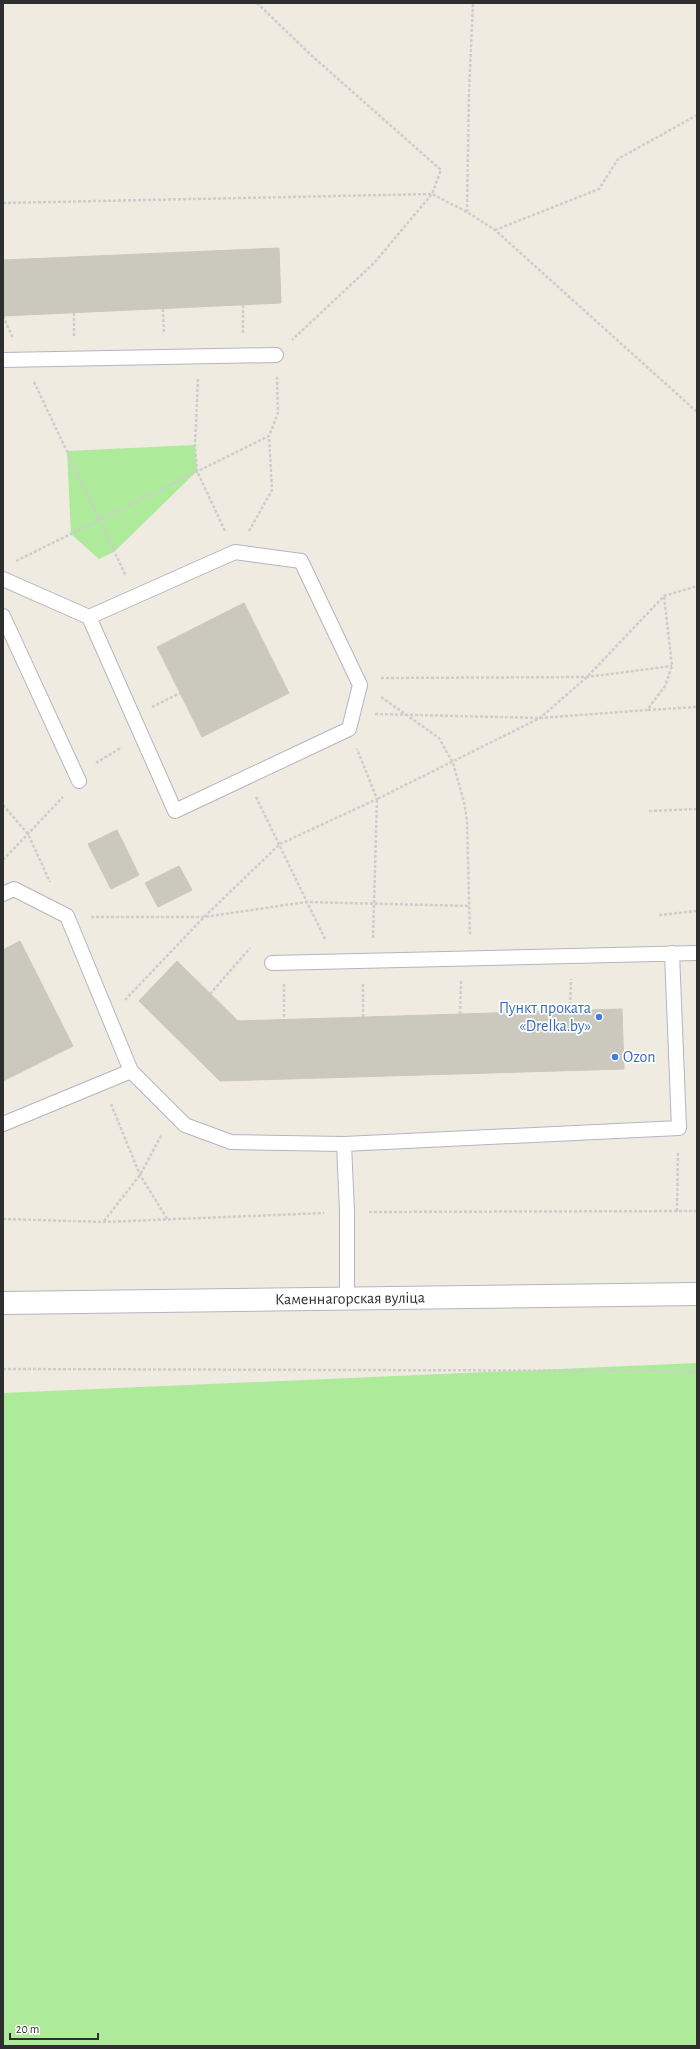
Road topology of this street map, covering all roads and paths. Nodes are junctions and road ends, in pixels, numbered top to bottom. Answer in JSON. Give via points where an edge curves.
{"nodes":[{"id":1,"x":257,"y":3,"type":"edge"},
{"id":2,"x":474,"y":3,"type":"edge"},
{"id":3,"x":697,"y":115,"type":"edge"},
{"id":4,"x":432,"y":194,"type":"junction"},
{"id":5,"x":3,"y":203,"type":"edge"},
{"id":6,"x":467,"y":212,"type":"junction"},
{"id":7,"x":495,"y":230,"type":"junction"},
{"id":8,"x":243,"y":305,"type":"dead end"},
{"id":9,"x":3,"y":316,"type":"edge"},
{"id":10,"x":276,"y":355,"type":"junction"},
{"id":11,"x":199,"y":356,"type":"junction"},
{"id":12,"x":242,"y":356,"type":"junction"},
{"id":13,"x":3,"y":360,"type":"edge"},
{"id":14,"x":24,"y":360,"type":"junction"},
{"id":15,"x":697,"y":412,"type":"edge"},
{"id":16,"x":269,"y":436,"type":"junction"},
{"id":17,"x":197,"y":471,"type":"junction"},
{"id":18,"x":99,"y":520,"type":"junction"},
{"id":19,"x":235,"y":552,"type":"junction"},
{"id":20,"x":10,"y":564,"type":"dead end"},
{"id":21,"x":3,"y":579,"type":"edge"},
{"id":22,"x":697,"y":586,"type":"edge"},
{"id":23,"x":664,"y":596,"type":"junction"},
{"id":24,"x":136,"y":597,"type":"junction"},
{"id":25,"x":3,"y":616,"type":"edge"},
{"id":26,"x":89,"y":617,"type":"junction"},
{"id":27,"x":672,"y":666,"type":"junction"},
{"id":28,"x":587,"y":677,"type":"junction"},
{"id":29,"x":357,"y":678,"type":"junction"},
{"id":30,"x":180,"y":693,"type":"dead end"},
{"id":31,"x":697,"y":707,"type":"edge"},
{"id":32,"x":647,"y":710,"type":"junction"},
{"id":33,"x":403,"y":714,"type":"junction"},
{"id":34,"x":352,"y":715,"type":"junction"},
{"id":35,"x":133,"y":716,"type":"junction"},
{"id":36,"x":540,"y":718,"type":"junction"},
{"id":37,"x":349,"y":729,"type":"junction"},
{"id":38,"x":453,"y":763,"type":"junction"},
{"id":39,"x":246,"y":777,"type":"junction"},
{"id":40,"x":79,"y":781,"type":"dead end"},
{"id":41,"x":377,"y":799,"type":"junction"},
{"id":42,"x":3,"y":805,"type":"edge"},
{"id":43,"x":697,"y":809,"type":"edge"},
{"id":44,"x":650,"y":811,"type":"dead end"},
{"id":45,"x":280,"y":844,"type":"junction"},
{"id":46,"x":3,"y":894,"type":"edge"},
{"id":47,"x":306,"y":902,"type":"junction"},
{"id":48,"x":375,"y":903,"type":"junction"},
{"id":49,"x":470,"y":906,"type":"junction"},
{"id":50,"x":697,"y":911,"type":"edge"},
{"id":51,"x":659,"y":915,"type":"dead end"},
{"id":52,"x":67,"y":916,"type":"junction"},
{"id":53,"x":204,"y":917,"type":"junction"},
{"id":54,"x":250,"y":948,"type":"dead end"},
{"id":55,"x":672,"y":953,"type":"junction"},
{"id":56,"x":697,"y":953,"type":"edge"},
{"id":57,"x":571,"y":956,"type":"junction"},
{"id":58,"x":465,"y":958,"type":"junction"},
{"id":59,"x":368,"y":961,"type":"junction"},
{"id":60,"x":336,"y":962,"type":"junction"},
{"id":61,"x":278,"y":963,"type":"joint"},
{"id":62,"x":210,"y":994,"type":"dead end"},
{"id":63,"x":570,"y":1010,"type":"dead end"},
{"id":64,"x":460,"y":1014,"type":"dead end"},
{"id":65,"x":108,"y":1017,"type":"junction"},
{"id":66,"x":363,"y":1017,"type":"dead end"},
{"id":67,"x":284,"y":1020,"type":"dead end"},
{"id":68,"x":131,"y":1071,"type":"junction"},
{"id":69,"x":102,"y":1083,"type":"junction"},
{"id":70,"x":3,"y":1124,"type":"edge"},
{"id":71,"x":185,"y":1125,"type":"junction"},
{"id":72,"x":679,"y":1128,"type":"junction"},
{"id":73,"x":344,"y":1144,"type":"junction"},
{"id":74,"x":140,"y":1175,"type":"junction"},
{"id":75,"x":677,"y":1211,"type":"dead end"},
{"id":76,"x":168,"y":1220,"type":"dead end"},
{"id":77,"x":104,"y":1222,"type":"dead end"},
{"id":78,"x":697,"y":1294,"type":"edge"},
{"id":79,"x":347,"y":1300,"type":"junction"},
{"id":80,"x":3,"y":1303,"type":"edge"},
{"id":81,"x":3,"y":1369,"type":"edge"},
{"id":82,"x":697,"y":1371,"type":"edge"}],
"edges":[{"from":1,"to":4,"type":"path","via":[[312,56],[441,170]]},
{"from":2,"to":6,"type":"path","via":[[469,92]]},
{"from":3,"to":7,"type":"path","via":[[618,158],[599,189]]},
{"from":4,"to":5,"type":"path"},
{"from":4,"to":6,"type":"path"},
{"from":4,"to":10,"type":"path","via":[[374,263]]},
{"from":6,"to":7,"type":"path"},
{"from":7,"to":15,"type":"path"},
{"from":8,"to":12,"type":"path"},
{"from":9,"to":14,"type":"path"},
{"from":10,"to":12,"type":"lane"},
{"from":10,"to":16,"type":"path","via":[[278,413]]},
{"from":11,"to":12,"type":"lane"},
{"from":11,"to":14,"type":"lane"},
{"from":11,"to":17,"type":"path","via":[[195,445]]},
{"from":13,"to":14,"type":"lane"},
{"from":14,"to":18,"type":"path"},
{"from":16,"to":17,"type":"path"},
{"from":16,"to":19,"type":"path","via":[[272,490]]},
{"from":17,"to":18,"type":"path"},
{"from":17,"to":19,"type":"path"},
{"from":18,"to":20,"type":"path"},
{"from":18,"to":24,"type":"path"},
{"from":19,"to":24,"type":"lane"},
{"from":19,"to":29,"type":"lane","via":[[301,561]]},
{"from":21,"to":26,"type":"lane"},
{"from":22,"to":23,"type":"path"},
{"from":23,"to":27,"type":"path"},
{"from":23,"to":28,"type":"path"},
{"from":24,"to":26,"type":"lane"},
{"from":25,"to":40,"type":"lane"},
{"from":26,"to":35,"type":"lane"},
{"from":27,"to":28,"type":"path"},
{"from":27,"to":32,"type":"path","via":[[665,686]]},
{"from":28,"to":29,"type":"path"},
{"from":28,"to":36,"type":"path"},
{"from":29,"to":33,"type":"path"},
{"from":29,"to":34,"type":"lane","via":[[360,685]]},
{"from":30,"to":35,"type":"path"},
{"from":31,"to":32,"type":"path"},
{"from":32,"to":36,"type":"path"},
{"from":33,"to":34,"type":"path"},
{"from":33,"to":36,"type":"path"},
{"from":33,"to":38,"type":"path","via":[[438,738]]},
{"from":34,"to":37,"type":"lane"},
{"from":35,"to":39,"type":"lane","via":[[175,811]]},
{"from":36,"to":38,"type":"path"},
{"from":37,"to":39,"type":"lane"},
{"from":37,"to":41,"type":"path"},
{"from":38,"to":41,"type":"path"},
{"from":38,"to":49,"type":"path","via":[[467,821]]},
{"from":39,"to":45,"type":"path"},
{"from":41,"to":45,"type":"path"},
{"from":41,"to":48,"type":"path"},
{"from":42,"to":52,"type":"path","via":[[28,834]]},
{"from":43,"to":44,"type":"path"},
{"from":45,"to":47,"type":"path"},
{"from":45,"to":53,"type":"path"},
{"from":46,"to":52,"type":"lane","via":[[14,888]]},
{"from":47,"to":48,"type":"path"},
{"from":47,"to":53,"type":"path"},
{"from":47,"to":60,"type":"path"},
{"from":48,"to":49,"type":"path"},
{"from":48,"to":59,"type":"path"},
{"from":49,"to":58,"type":"path"},
{"from":50,"to":51,"type":"path"},
{"from":52,"to":53,"type":"path"},
{"from":52,"to":65,"type":"lane"},
{"from":53,"to":65,"type":"path"},
{"from":54,"to":62,"type":"path"},
{"from":55,"to":56,"type":"lane"},
{"from":55,"to":57,"type":"lane"},
{"from":55,"to":72,"type":"lane"},
{"from":57,"to":58,"type":"lane"},
{"from":57,"to":63,"type":"path"},
{"from":58,"to":59,"type":"lane"},
{"from":58,"to":64,"type":"path"},
{"from":59,"to":60,"type":"lane"},
{"from":59,"to":66,"type":"path"},
{"from":60,"to":61,"type":"lane"},
{"from":61,"to":67,"type":"path"},
{"from":65,"to":68,"type":"lane"},
{"from":68,"to":69,"type":"lane"},
{"from":68,"to":71,"type":"lane"},
{"from":69,"to":70,"type":"lane"},
{"from":69,"to":74,"type":"path"},
{"from":71,"to":73,"type":"lane","via":[[231,1142]]},
{"from":71,"to":74,"type":"path","via":[[161,1134]]},
{"from":72,"to":73,"type":"lane"},
{"from":72,"to":75,"type":"path"},
{"from":73,"to":79,"type":"lane","via":[[348,1212]]},
{"from":74,"to":76,"type":"path"},
{"from":74,"to":77,"type":"path"},
{"from":78,"to":79,"type":"main road","name":"Каменнагорская вуліца"},
{"from":79,"to":80,"type":"main road","name":"Каменнагорская вуліца"},
{"from":81,"to":82,"type":"path"}]}
